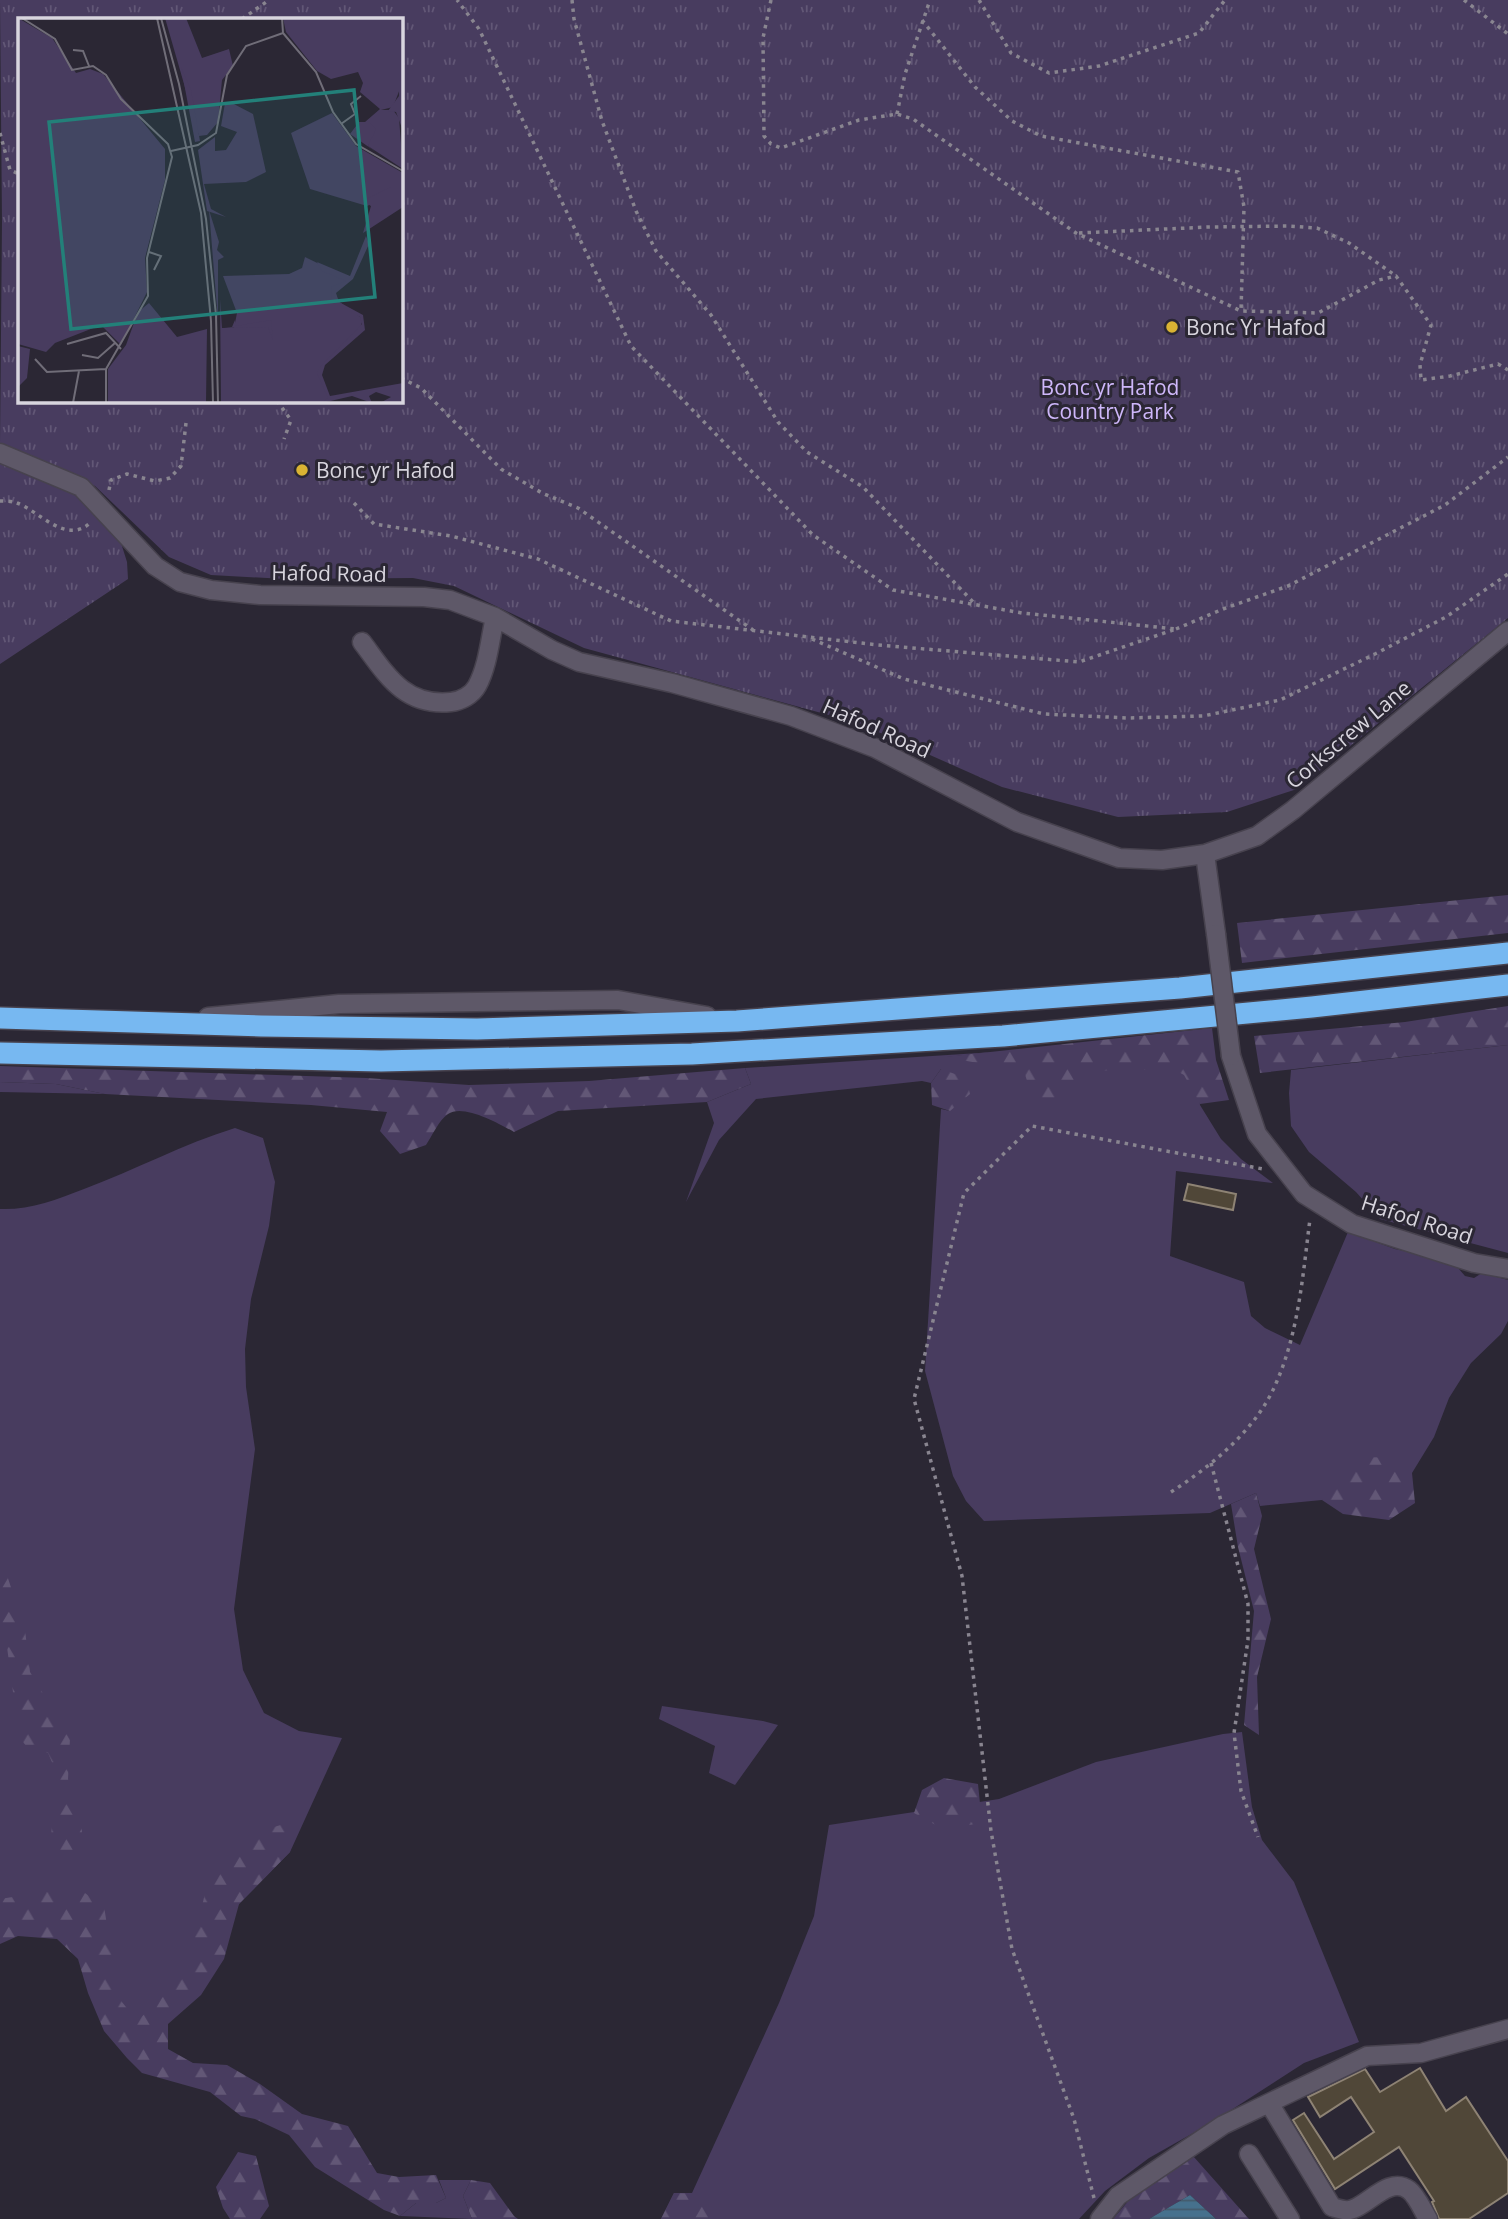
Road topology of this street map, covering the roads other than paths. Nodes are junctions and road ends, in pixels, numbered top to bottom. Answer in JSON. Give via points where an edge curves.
{"nodes":[{"id":1,"x":0,"y":453,"type":"edge"},
{"id":2,"x":495,"y":617,"type":"junction"},
{"id":3,"x":1508,"y":631,"type":"edge"},
{"id":4,"x":362,"y":642,"type":"dead end"},
{"id":5,"x":1205,"y":854,"type":"junction"},
{"id":6,"x":1508,"y":953,"type":"edge"},
{"id":7,"x":1508,"y":985,"type":"edge"},
{"id":8,"x":0,"y":1018,"type":"edge"},
{"id":9,"x":0,"y":1053,"type":"edge"},
{"id":10,"x":1508,"y":1269,"type":"edge"},
{"id":11,"x":1508,"y":2029,"type":"edge"},
{"id":12,"x":1269,"y":2103,"type":"junction"},
{"id":13,"x":1249,"y":2154,"type":"dead end"},
{"id":14,"x":1098,"y":2213,"type":"edge"},
{"id":15,"x":1328,"y":2213,"type":"edge"},
{"id":16,"x":1290,"y":2219,"type":"edge"},
{"id":17,"x":1428,"y":2219,"type":"edge"}],
"edges":[{"from":1,"to":2,"type":"street","name":"Hafod Road","via":[[81,487],[155,566],[180,582],[260,595],[424,597],[450,600]]},
{"from":2,"to":4,"type":"street","via":[[477,687],[458,702],[439,704],[412,697],[393,683]]},
{"from":2,"to":5,"type":"street","name":"Hafod Road","via":[[579,662],[791,716],[875,748],[1017,822],[1069,842],[1119,858],[1162,860]]},
{"from":3,"to":5,"type":"street","name":"Corkscrew Lane","via":[[1275,823],[1257,836]]},
{"from":5,"to":10,"type":"street","name":"Hafod Road","bridge":true,"via":[[1231,1056],[1257,1135],[1304,1194],[1352,1224],[1474,1263]]},
{"from":6,"to":8,"type":"highway","via":[[1180,988],[737,1021],[477,1029]]},
{"from":7,"to":9,"type":"highway","via":[[1003,1036],[692,1054],[381,1061]]},
{"from":11,"to":12,"type":"street","via":[[1421,2053],[1367,2056]]},
{"from":12,"to":14,"type":"street","via":[[1223,2125]]},
{"from":12,"to":15,"type":"street"},
{"from":13,"to":16,"type":"street"},
{"from":15,"to":17,"type":"street","via":[[1352,2210],[1390,2187],[1399,2187],[1409,2190]]}]}
